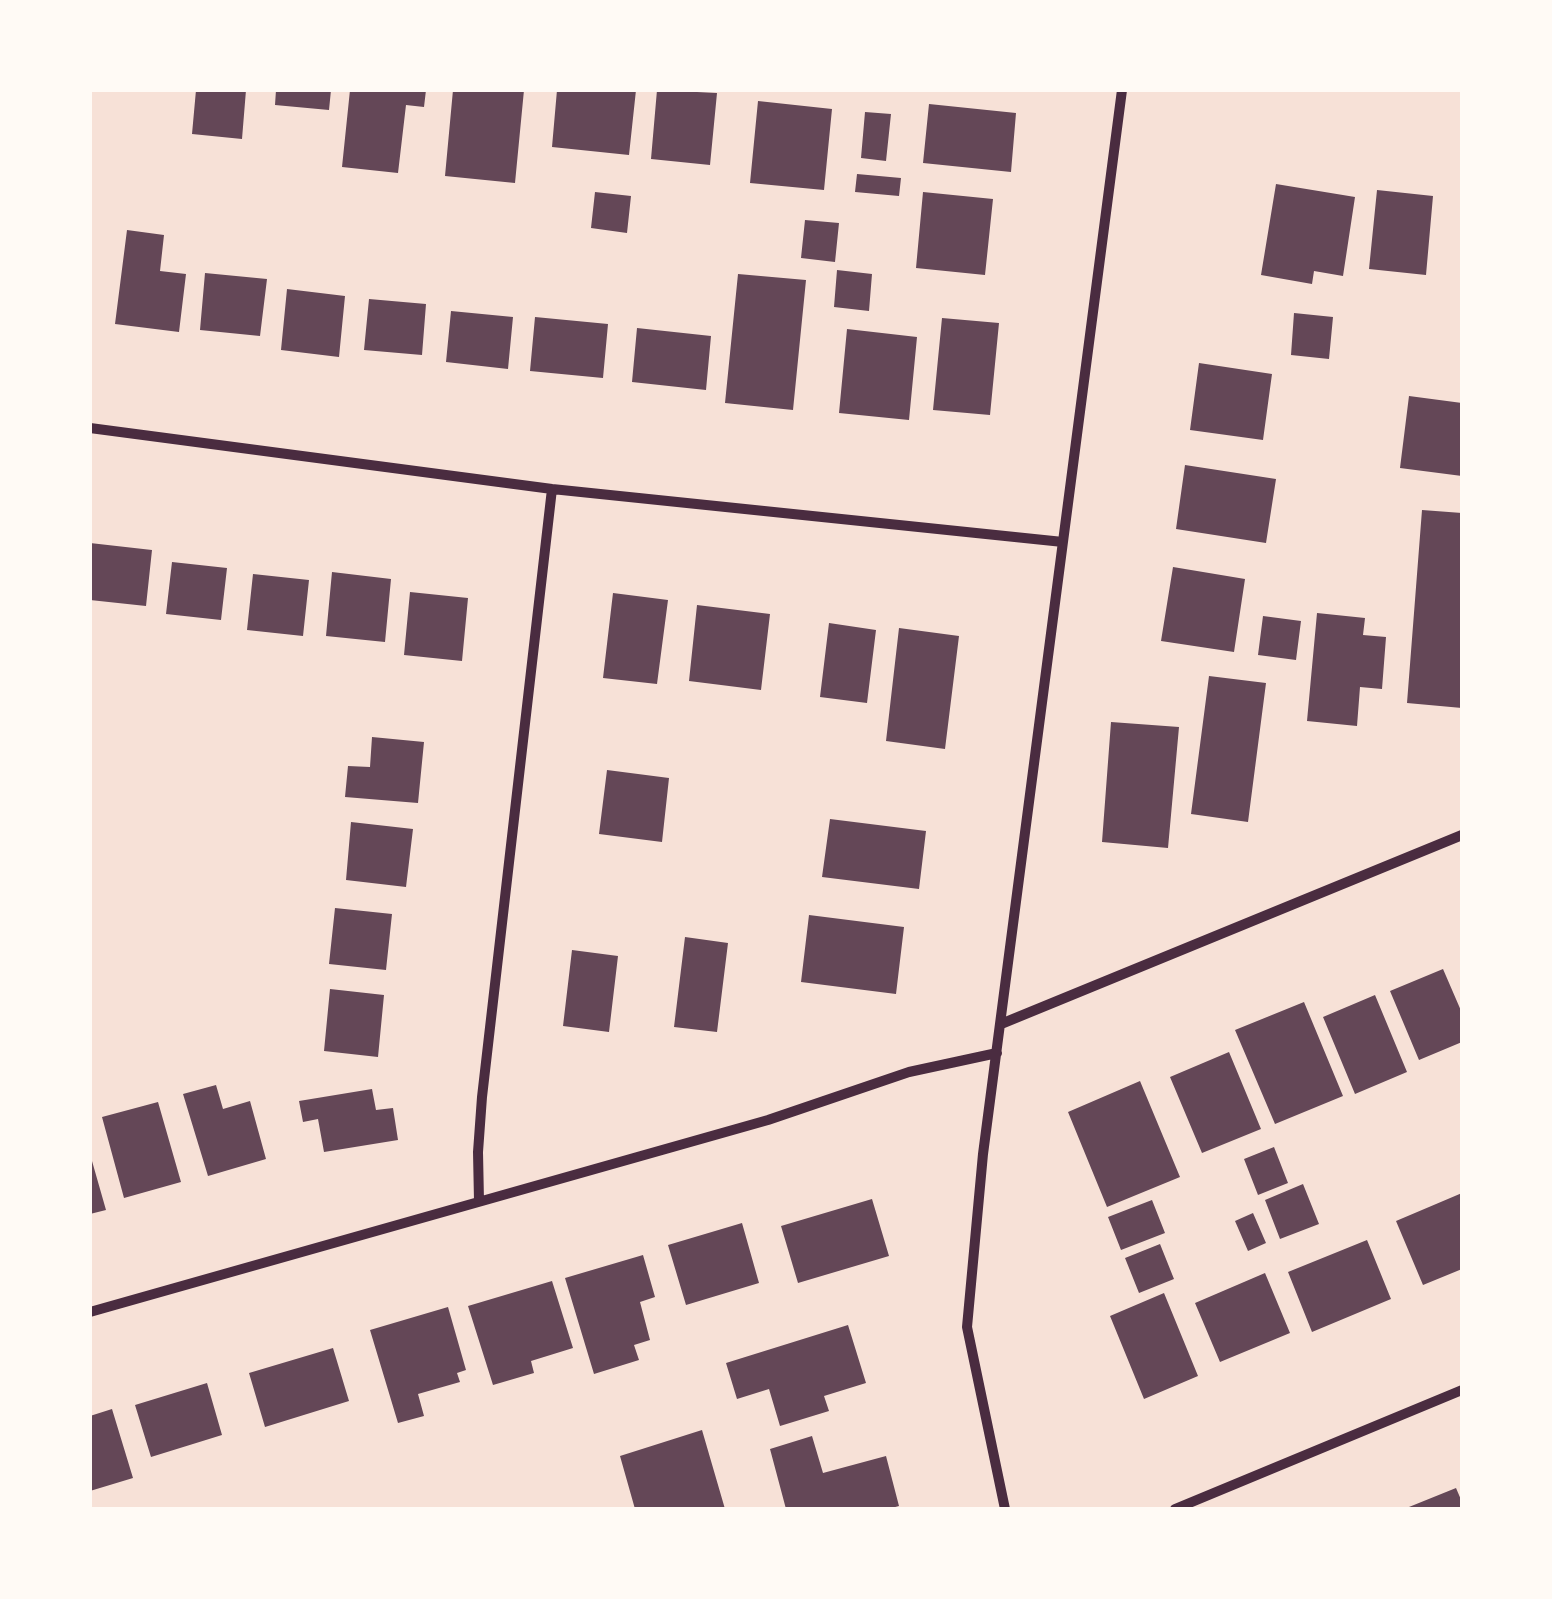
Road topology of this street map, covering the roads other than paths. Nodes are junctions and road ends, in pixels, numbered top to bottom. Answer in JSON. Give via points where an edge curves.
{"nodes":[{"id":1,"x":1122,"y":90,"type":"edge"},
{"id":2,"x":90,"y":428,"type":"edge"},
{"id":3,"x":552,"y":489,"type":"junction"},
{"id":4,"x":1063,"y":542,"type":"junction"},
{"id":5,"x":1462,"y":835,"type":"edge"},
{"id":6,"x":1001,"y":1024,"type":"junction"},
{"id":7,"x":996,"y":1053,"type":"junction"},
{"id":8,"x":479,"y":1201,"type":"junction"},
{"id":9,"x":90,"y":1312,"type":"edge"},
{"id":10,"x":1462,"y":1390,"type":"edge"},
{"id":11,"x":1005,"y":1509,"type":"edge"},
{"id":12,"x":1174,"y":1509,"type":"edge"}],
"edges":[{"from":1,"to":4,"type":"street"},
{"from":2,"to":3,"type":"street"},
{"from":3,"to":4,"type":"street"},
{"from":3,"to":8,"type":"street","via":[[482,1096]]},
{"from":4,"to":6,"type":"street"},
{"from":5,"to":6,"type":"street"},
{"from":6,"to":7,"type":"street"},
{"from":7,"to":8,"type":"street","via":[[909,1072],[768,1120]]},
{"from":7,"to":11,"type":"street","via":[[967,1328]]},
{"from":8,"to":9,"type":"street"},
{"from":10,"to":12,"type":"street"}]}
